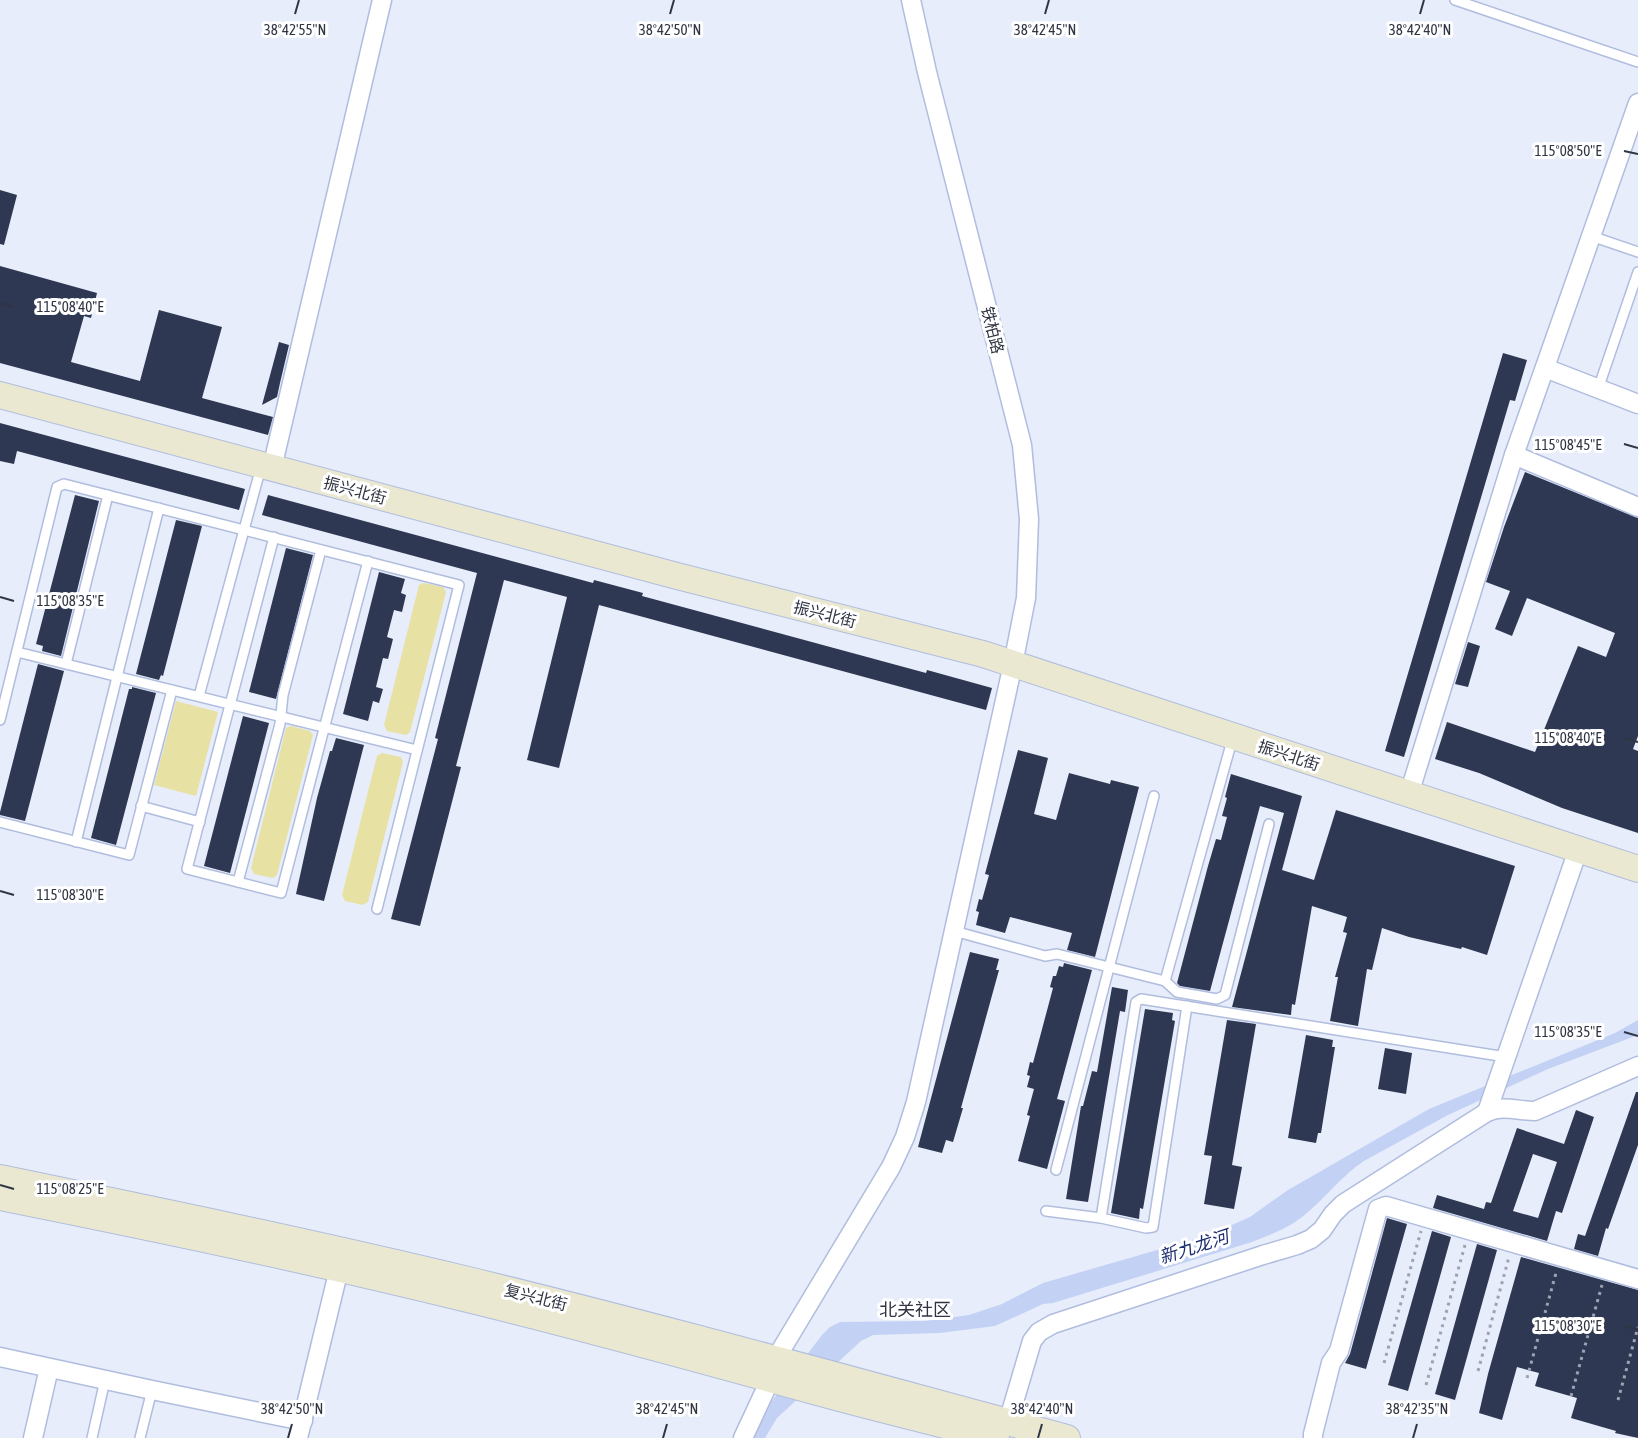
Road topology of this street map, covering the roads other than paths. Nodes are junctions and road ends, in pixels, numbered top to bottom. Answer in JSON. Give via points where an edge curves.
{"nodes":[{"id":1,"x":382,"y":0,"type":"edge"},
{"id":2,"x":911,"y":0,"type":"edge"},
{"id":3,"x":1455,"y":0,"type":"edge"},
{"id":4,"x":1638,"y":62,"type":"edge"},
{"id":5,"x":1638,"y":102,"type":"edge"},
{"id":6,"x":1591,"y":236,"type":"junction"},
{"id":7,"x":1638,"y":252,"type":"edge"},
{"id":8,"x":1638,"y":272,"type":"edge"},
{"id":9,"x":1545,"y":368,"type":"junction"},
{"id":10,"x":1598,"y":389,"type":"junction"},
{"id":11,"x":0,"y":395,"type":"edge"},
{"id":12,"x":1638,"y":404,"type":"edge"},
{"id":13,"x":1514,"y":455,"type":"junction"},
{"id":14,"x":266,"y":466,"type":"junction"},
{"id":15,"x":108,"y":495,"type":"junction"},
{"id":16,"x":1638,"y":507,"type":"edge"},
{"id":17,"x":159,"y":508,"type":"junction"},
{"id":18,"x":244,"y":530,"type":"junction"},
{"id":19,"x":274,"y":537,"type":"junction"},
{"id":20,"x":321,"y":549,"type":"junction"},
{"id":21,"x":368,"y":561,"type":"junction"},
{"id":22,"x":17,"y":652,"type":"junction"},
{"id":23,"x":66,"y":664,"type":"junction"},
{"id":24,"x":1013,"y":664,"type":"junction"},
{"id":25,"x":117,"y":676,"type":"junction"},
{"id":26,"x":172,"y":690,"type":"junction"},
{"id":27,"x":199,"y":696,"type":"junction"},
{"id":28,"x":230,"y":704,"type":"junction"},
{"id":29,"x":280,"y":716,"type":"junction"},
{"id":30,"x":0,"y":720,"type":"edge"},
{"id":31,"x":324,"y":727,"type":"junction"},
{"id":32,"x":1234,"y":736,"type":"junction"},
{"id":33,"x":417,"y":750,"type":"junction"},
{"id":34,"x":1409,"y":794,"type":"junction"},
{"id":35,"x":1154,"y":796,"type":"dead end"},
{"id":36,"x":141,"y":806,"type":"junction"},
{"id":37,"x":0,"y":822,"type":"edge"},
{"id":38,"x":200,"y":822,"type":"junction"},
{"id":39,"x":1269,"y":824,"type":"dead end"},
{"id":40,"x":76,"y":842,"type":"junction"},
{"id":41,"x":1578,"y":849,"type":"junction"},
{"id":42,"x":1638,"y":869,"type":"edge"},
{"id":43,"x":238,"y":882,"type":"junction"},
{"id":44,"x":376,"y":909,"type":"dead end"},
{"id":45,"x":954,"y":931,"type":"junction"},
{"id":46,"x":1109,"y":968,"type":"junction"},
{"id":47,"x":1165,"y":981,"type":"junction"},
{"id":48,"x":1187,"y":1006,"type":"junction"},
{"id":49,"x":1504,"y":1063,"type":"junction"},
{"id":50,"x":1638,"y":1066,"type":"edge"},
{"id":51,"x":1489,"y":1107,"type":"junction"},
{"id":52,"x":1056,"y":1170,"type":"dead end"},
{"id":53,"x":0,"y":1178,"type":"edge"},
{"id":54,"x":0,"y":1197,"type":"edge"},
{"id":55,"x":1046,"y":1211,"type":"dead end"},
{"id":56,"x":1101,"y":1218,"type":"junction"},
{"id":57,"x":339,"y":1269,"type":"junction"},
{"id":58,"x":1638,"y":1279,"type":"edge"},
{"id":59,"x":0,"y":1357,"type":"edge"},
{"id":60,"x":49,"y":1368,"type":"junction"},
{"id":61,"x":778,"y":1371,"type":"junction"},
{"id":62,"x":105,"y":1380,"type":"junction"},
{"id":63,"x":826,"y":1384,"type":"junction"},
{"id":64,"x":152,"y":1390,"type":"junction"},
{"id":65,"x":301,"y":1429,"type":"edge"},
{"id":66,"x":929,"y":1430,"type":"edge"},
{"id":67,"x":1002,"y":1430,"type":"edge"},
{"id":68,"x":33,"y":1438,"type":"edge"},
{"id":69,"x":92,"y":1438,"type":"edge"},
{"id":70,"x":140,"y":1438,"type":"edge"},
{"id":71,"x":742,"y":1438,"type":"edge"},
{"id":72,"x":1067,"y":1438,"type":"edge"},
{"id":73,"x":1313,"y":1438,"type":"edge"}],
"edges":[{"from":1,"to":14,"type":"street"},
{"from":2,"to":24,"type":"street","name":"铁柏路","via":[[1022,445],[1029,519],[1026,598]]},
{"from":3,"to":4,"type":"lane"},
{"from":5,"to":6,"type":"street"},
{"from":6,"to":7,"type":"lane"},
{"from":6,"to":9,"type":"street"},
{"from":8,"to":10,"type":"lane"},
{"from":9,"to":10,"type":"street"},
{"from":9,"to":13,"type":"street"},
{"from":10,"to":12,"type":"street"},
{"from":11,"to":14,"type":"main road","name":"振兴北街"},
{"from":13,"to":16,"type":"street"},
{"from":13,"to":34,"type":"street"},
{"from":14,"to":18,"type":"lane"},
{"from":14,"to":24,"type":"main road","name":"振兴北街"},
{"from":15,"to":17,"type":"lane"},
{"from":15,"to":22,"type":"lane","via":[[64,484],[57,488]]},
{"from":15,"to":23,"type":"lane"},
{"from":17,"to":18,"type":"lane"},
{"from":17,"to":25,"type":"lane"},
{"from":18,"to":19,"type":"lane"},
{"from":18,"to":27,"type":"lane"},
{"from":19,"to":20,"type":"lane"},
{"from":19,"to":28,"type":"lane"},
{"from":20,"to":21,"type":"lane"},
{"from":20,"to":29,"type":"lane"},
{"from":21,"to":31,"type":"lane"},
{"from":21,"to":33,"type":"lane","via":[[459,585]]},
{"from":22,"to":23,"type":"lane"},
{"from":22,"to":30,"type":"lane"},
{"from":23,"to":25,"type":"lane"},
{"from":24,"to":32,"type":"main road","name":"振兴北街"},
{"from":24,"to":45,"type":"street","name":"铁柏路"},
{"from":25,"to":26,"type":"lane"},
{"from":25,"to":40,"type":"lane"},
{"from":26,"to":27,"type":"lane"},
{"from":26,"to":36,"type":"lane"},
{"from":27,"to":28,"type":"lane"},
{"from":28,"to":29,"type":"lane"},
{"from":28,"to":38,"type":"lane"},
{"from":29,"to":31,"type":"lane"},
{"from":29,"to":43,"type":"lane"},
{"from":31,"to":33,"type":"lane"},
{"from":31,"to":43,"type":"lane","via":[[281,893]]},
{"from":32,"to":34,"type":"main road","name":"振兴北街"},
{"from":32,"to":47,"type":"lane"},
{"from":33,"to":44,"type":"lane"},
{"from":34,"to":41,"type":"main road","name":"振兴北街"},
{"from":35,"to":46,"type":"lane"},
{"from":36,"to":38,"type":"lane"},
{"from":36,"to":40,"type":"lane","via":[[129,855]]},
{"from":37,"to":40,"type":"lane"},
{"from":38,"to":43,"type":"lane","via":[[187,869]]},
{"from":39,"to":47,"type":"lane","via":[[1225,995],[1217,999],[1177,992]]},
{"from":41,"to":42,"type":"main road","name":"振兴北街"},
{"from":41,"to":49,"type":"street"},
{"from":45,"to":46,"type":"lane","via":[[1045,956],[1057,954]]},
{"from":45,"to":61,"type":"street","name":"铁柏路","via":[[905,1137]]},
{"from":46,"to":47,"type":"lane"},
{"from":46,"to":52,"type":"lane"},
{"from":48,"to":49,"type":"lane"},
{"from":48,"to":56,"type":"lane","via":[[1141,999],[1136,1002]]},
{"from":48,"to":56,"type":"lane","via":[[1153,1227]]},
{"from":49,"to":51,"type":"street"},
{"from":50,"to":51,"type":"street","via":[[1535,1111]]},
{"from":51,"to":67,"type":"street","via":[[1343,1204],[1311,1239],[1053,1324],[1039,1332],[1032,1341]]},
{"from":53,"to":61,"type":"main road","name":"复兴北街","via":[[370,1257],[567,1305]]},
{"from":54,"to":57,"type":"main road","name":"复兴北街"},
{"from":55,"to":56,"type":"lane"},
{"from":57,"to":61,"type":"main road","name":"复兴北街"},
{"from":57,"to":65,"type":"street"},
{"from":58,"to":73,"type":"street","via":[[1386,1206],[1378,1209],[1339,1351],[1331,1362]]},
{"from":59,"to":60,"type":"street"},
{"from":60,"to":62,"type":"street"},
{"from":60,"to":68,"type":"street"},
{"from":61,"to":63,"type":"main road","name":"复兴北街"},
{"from":61,"to":71,"type":"street","name":"铁柏路"},
{"from":62,"to":64,"type":"street"},
{"from":62,"to":69,"type":"lane"},
{"from":63,"to":66,"type":"main road","name":"复兴北街"},
{"from":63,"to":67,"type":"main road","name":"复兴北街"},
{"from":64,"to":65,"type":"street"},
{"from":64,"to":70,"type":"lane"},
{"from":66,"to":67,"type":"main road","name":"复兴北街"},
{"from":67,"to":72,"type":"main road","name":"复兴北街"}]}
